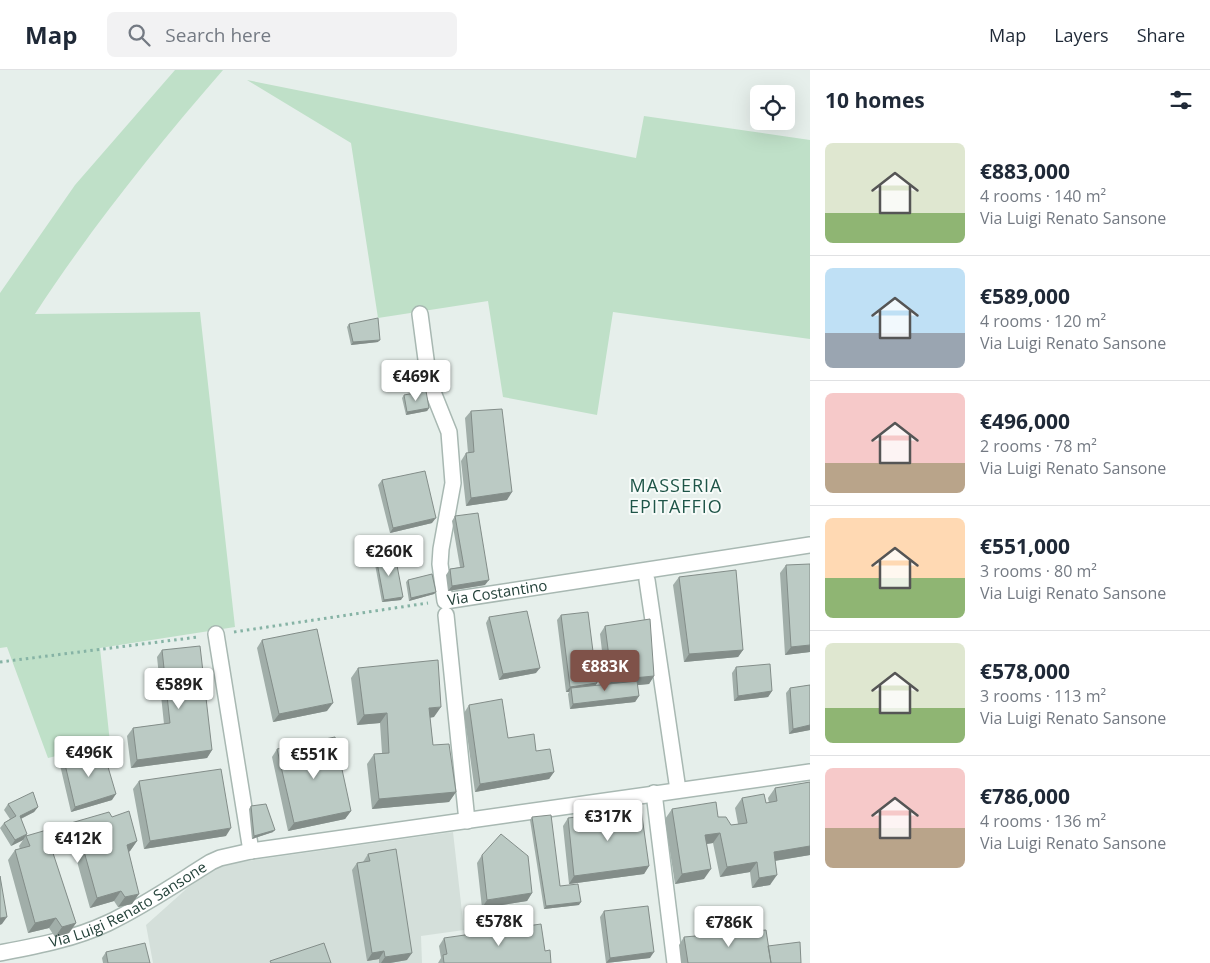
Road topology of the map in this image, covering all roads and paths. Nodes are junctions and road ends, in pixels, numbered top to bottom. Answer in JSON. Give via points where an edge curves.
{"nodes":[{"id":1,"x":420,"y":314,"type":"dead end"},
{"id":2,"x":810,"y":545,"type":"edge"},
{"id":3,"x":647,"y":580,"type":"dead end"},
{"id":4,"x":446,"y":608,"type":"junction"},
{"id":5,"x":216,"y":634,"type":"dead end"},
{"id":6,"x":810,"y":772,"type":"edge"},
{"id":7,"x":678,"y":790,"type":"junction"},
{"id":8,"x":654,"y":793,"type":"junction"},
{"id":9,"x":466,"y":820,"type":"junction"},
{"id":10,"x":251,"y":851,"type":"junction"},
{"id":11,"x":0,"y":953,"type":"edge"},
{"id":12,"x":675,"y":963,"type":"edge"}],
"edges":[{"from":1,"to":4,"type":"street","name":"Via Costantino","via":[[429,382],[449,432],[453,482],[440,564]]},
{"from":2,"to":4,"type":"street","name":"Via Costantino"},
{"from":3,"to":7,"type":"street"},
{"from":4,"to":9,"type":"street"},
{"from":5,"to":10,"type":"street"},
{"from":6,"to":7,"type":"street","name":"Via Luigi Renato Sansone"},
{"from":7,"to":8,"type":"street","name":"Via Luigi Renato Sansone"},
{"from":8,"to":9,"type":"street","name":"Via Luigi Renato Sansone"},
{"from":8,"to":12,"type":"street"},
{"from":9,"to":10,"type":"street","name":"Via Luigi Renato Sansone"},
{"from":10,"to":11,"type":"street","name":"Via Luigi Renato Sansone","via":[[210,862],[148,903],[106,924]]}]}
